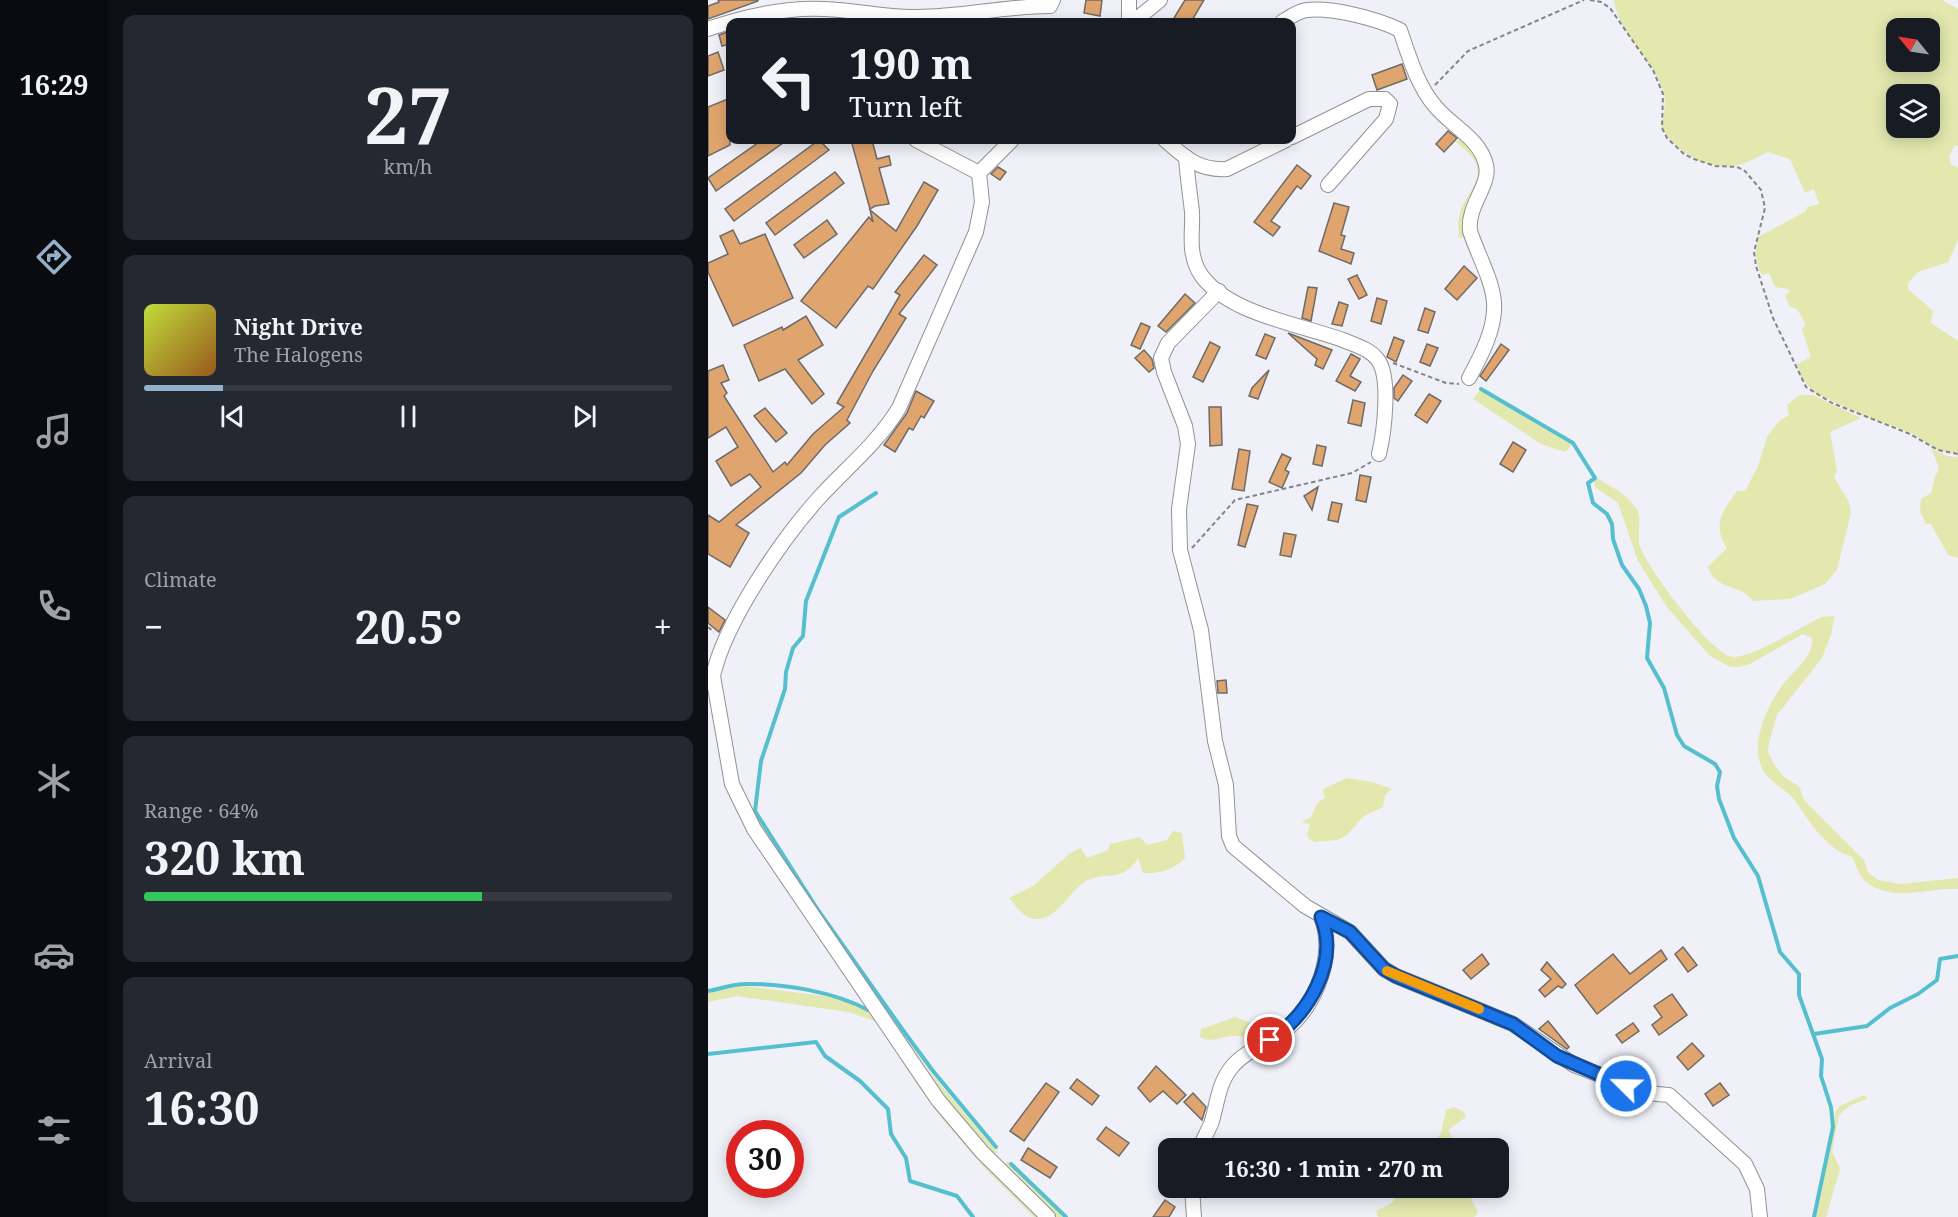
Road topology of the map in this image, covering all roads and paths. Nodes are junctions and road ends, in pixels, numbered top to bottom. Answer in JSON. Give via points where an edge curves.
{"nodes":[{"id":1,"x":1053,"y":0,"type":"edge"},
{"id":2,"x":1129,"y":0,"type":"edge"},
{"id":3,"x":1160,"y":0,"type":"edge"},
{"id":4,"x":1584,"y":0,"type":"edge"},
{"id":5,"x":1590,"y":0,"type":"edge"},
{"id":6,"x":742,"y":18,"type":"edge"},
{"id":7,"x":774,"y":18,"type":"edge"},
{"id":8,"x":1131,"y":18,"type":"edge"},
{"id":9,"x":1136,"y":18,"type":"edge"},
{"id":10,"x":1290,"y":18,"type":"edge"},
{"id":11,"x":726,"y":23,"type":"edge"},
{"id":12,"x":708,"y":29,"type":"edge"},
{"id":13,"x":1428,"y":96,"type":"junction"},
{"id":14,"x":1296,"y":135,"type":"edge"},
{"id":15,"x":924,"y":144,"type":"edge"},
{"id":16,"x":1008,"y":144,"type":"edge"},
{"id":17,"x":1170,"y":144,"type":"edge"},
{"id":18,"x":1278,"y":144,"type":"edge"},
{"id":19,"x":1185,"y":157,"type":"junction"},
{"id":20,"x":979,"y":173,"type":"junction"},
{"id":21,"x":1328,"y":185,"type":"dead end"},
{"id":22,"x":1218,"y":291,"type":"junction"},
{"id":23,"x":1379,"y":362,"type":"junction"},
{"id":24,"x":1469,"y":378,"type":"joint"},
{"id":25,"x":1379,"y":454,"type":"joint"},
{"id":26,"x":1958,"y":454,"type":"edge"},
{"id":27,"x":1180,"y":550,"type":"junction"},
{"id":28,"x":711,"y":679,"type":"edge"},
{"id":29,"x":1321,"y":917,"type":"junction"},
{"id":30,"x":1204,"y":1138,"type":"edge"},
{"id":31,"x":1193,"y":1198,"type":"edge"},
{"id":32,"x":1048,"y":1217,"type":"edge"},
{"id":33,"x":1194,"y":1217,"type":"edge"},
{"id":34,"x":1760,"y":1217,"type":"edge"}],
"edges":[{"from":1,"to":7,"type":"street","via":[[1050,6],[995,8],[935,17],[890,18],[826,9]]},
{"from":2,"to":8,"type":"street"},
{"from":3,"to":9,"type":"street"},
{"from":4,"to":13,"type":"path","via":[[1468,51]]},
{"from":5,"to":26,"type":"path","via":[[1610,8],[1653,70],[1663,94],[1662,128],[1666,138],[1694,159],[1744,170],[1761,190],[1765,208],[1754,252],[1756,266],[1773,318],[1806,387],[1832,403],[1910,434],[1938,450]]},
{"from":6,"to":7,"type":"street"},
{"from":10,"to":13,"type":"street","via":[[1305,10],[1330,10],[1400,30]]},
{"from":11,"to":12,"type":"street"},
{"from":13,"to":24,"type":"street","via":[[1476,146],[1487,167],[1487,177],[1469,220],[1491,291],[1493,315]]},
{"from":14,"to":21,"type":"street","via":[[1369,99],[1385,99],[1390,104],[1386,119]]},
{"from":15,"to":20,"type":"street"},
{"from":16,"to":20,"type":"street"},
{"from":17,"to":19,"type":"street"},
{"from":18,"to":19,"type":"street","via":[[1227,169],[1203,167]]},
{"from":19,"to":22,"type":"street","via":[[1193,258],[1199,272]]},
{"from":20,"to":28,"type":"street","via":[[982,202],[976,232],[898,408],[885,431],[817,500],[776,553],[732,630]]},
{"from":22,"to":23,"type":"street","via":[[1258,314],[1360,346]]},
{"from":22,"to":27,"type":"street","via":[[1168,343],[1161,358],[1188,444],[1179,509]]},
{"from":23,"to":24,"type":"path","via":[[1386,361],[1446,383],[1460,384]]},
{"from":23,"to":25,"type":"street","via":[[1384,388],[1384,432]]},
{"from":25,"to":27,"type":"path","via":[[1369,465],[1352,473],[1235,500],[1193,548]]},
{"from":27,"to":29,"type":"street","via":[[1201,630],[1215,741],[1226,785],[1229,836],[1240,854]]},
{"from":28,"to":32,"type":"street","via":[[732,784],[754,829],[938,1100],[982,1152]]},
{"from":29,"to":30,"type":"street","via":[[1328,939],[1327,954],[1311,997],[1287,1029],[1231,1067]]},
{"from":29,"to":34,"type":"street","via":[[1350,932],[1384,969],[1396,976],[1513,1024],[1574,1065],[1646,1093],[1669,1095],[1745,1164],[1757,1189]]},
{"from":31,"to":33,"type":"street"}]}
